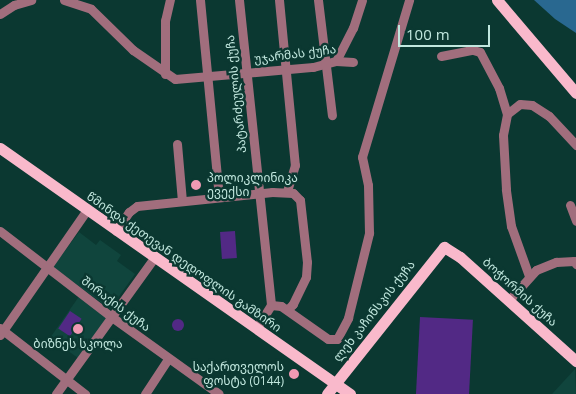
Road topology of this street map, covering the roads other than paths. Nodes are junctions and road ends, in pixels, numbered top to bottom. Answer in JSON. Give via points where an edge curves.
{"nodes":[{"id":1,"x":31,"y":0,"type":"edge"},
{"id":2,"x":64,"y":0,"type":"edge"},
{"id":3,"x":170,"y":0,"type":"edge"},
{"id":4,"x":200,"y":0,"type":"edge"},
{"id":5,"x":239,"y":0,"type":"edge"},
{"id":6,"x":279,"y":0,"type":"edge"},
{"id":7,"x":318,"y":0,"type":"edge"},
{"id":8,"x":362,"y":0,"type":"edge"},
{"id":9,"x":409,"y":0,"type":"edge"},
{"id":10,"x":496,"y":0,"type":"edge"},
{"id":11,"x":0,"y":14,"type":"edge"},
{"id":12,"x":441,"y":56,"type":"dead end"},
{"id":13,"x":336,"y":61,"type":"junction"},
{"id":14,"x":354,"y":62,"type":"dead end"},
{"id":15,"x":325,"y":64,"type":"junction"},
{"id":16,"x":286,"y":69,"type":"junction"},
{"id":17,"x":247,"y":73,"type":"junction"},
{"id":18,"x":165,"y":74,"type":"junction"},
{"id":19,"x":208,"y":76,"type":"junction"},
{"id":20,"x":576,"y":93,"type":"edge"},
{"id":21,"x":508,"y":114,"type":"junction"},
{"id":22,"x":332,"y":115,"type":"dead end"},
{"id":23,"x":177,"y":144,"type":"dead end"},
{"id":24,"x":576,"y":145,"type":"edge"},
{"id":25,"x":1,"y":150,"type":"edge"},
{"id":26,"x":287,"y":192,"type":"junction"},
{"id":27,"x":258,"y":193,"type":"junction"},
{"id":28,"x":220,"y":197,"type":"junction"},
{"id":29,"x":182,"y":201,"type":"junction"},
{"id":30,"x":570,"y":205,"type":"dead end"},
{"id":31,"x":87,"y":210,"type":"junction"},
{"id":32,"x":576,"y":221,"type":"edge"},
{"id":33,"x":0,"y":231,"type":"edge"},
{"id":34,"x":116,"y":231,"type":"junction"},
{"id":35,"x":444,"y":247,"type":"joint"},
{"id":36,"x":154,"y":258,"type":"junction"},
{"id":37,"x":575,"y":261,"type":"edge"},
{"id":38,"x":47,"y":268,"type":"junction"},
{"id":39,"x":529,"y":276,"type":"junction"},
{"id":40,"x":510,"y":300,"type":"junction"},
{"id":41,"x":271,"y":304,"type":"junction"},
{"id":42,"x":287,"y":310,"type":"junction"},
{"id":43,"x":112,"y":317,"type":"junction"},
{"id":44,"x":256,"y":329,"type":"junction"},
{"id":45,"x":1,"y":331,"type":"edge"},
{"id":46,"x":168,"y":359,"type":"junction"},
{"id":47,"x":576,"y":361,"type":"edge"},
{"id":48,"x":67,"y":379,"type":"junction"},
{"id":49,"x":335,"y":383,"type":"junction"},
{"id":50,"x":56,"y":394,"type":"edge"},
{"id":51,"x":85,"y":394,"type":"edge"},
{"id":52,"x":145,"y":394,"type":"edge"},
{"id":53,"x":219,"y":394,"type":"edge"},
{"id":54,"x":327,"y":394,"type":"edge"},
{"id":55,"x":350,"y":394,"type":"edge"}],
"edges":[{"from":1,"to":11,"type":"street"},
{"from":2,"to":18,"type":"street","via":[[91,9],[133,50]]},
{"from":3,"to":18,"type":"street","via":[[165,22]]},
{"from":4,"to":19,"type":"street"},
{"from":5,"to":17,"type":"street","name":"პატარძეულის ქუჩა"},
{"from":6,"to":16,"type":"street"},
{"from":7,"to":15,"type":"street"},
{"from":8,"to":13,"type":"street","via":[[353,28]]},
{"from":9,"to":42,"type":"street","via":[[362,157],[368,185],[369,233],[348,318],[337,339],[328,339]]},
{"from":10,"to":20,"type":"main road"},
{"from":12,"to":21,"type":"street","via":[[472,50],[480,52]]},
{"from":13,"to":14,"type":"street","name":"უჯარმას ქუჩა"},
{"from":13,"to":15,"type":"street","name":"უჯარმას ქუჩა"},
{"from":15,"to":16,"type":"street","name":"უჯარმას ქუჩა"},
{"from":15,"to":22,"type":"street"},
{"from":16,"to":17,"type":"street","name":"უჯარმას ქუჩა"},
{"from":16,"to":26,"type":"street","via":[[295,165]]},
{"from":17,"to":19,"type":"street","name":"უჯარმას ქუჩა"},
{"from":17,"to":27,"type":"street","name":"პატარძეულის ქუჩა"},
{"from":18,"to":19,"type":"street","name":"უჯარმას ქუჩა","via":[[175,79]]},
{"from":19,"to":28,"type":"street"},
{"from":21,"to":24,"type":"street","via":[[520,104],[532,105],[548,116]]},
{"from":21,"to":39,"type":"street","via":[[503,135],[506,189],[511,226]]},
{"from":23,"to":29,"type":"street"},
{"from":25,"to":31,"type":"main road","name":"წმინდა ქეთევან დედოფლის გამზირი"},
{"from":26,"to":27,"type":"street"},
{"from":26,"to":42,"type":"street","via":[[300,200],[307,262],[306,277]]},
{"from":27,"to":28,"type":"street"},
{"from":27,"to":41,"type":"street","name":"პატარძეულის ქუჩა"},
{"from":28,"to":29,"type":"street"},
{"from":29,"to":34,"type":"street","via":[[137,206]]},
{"from":30,"to":32,"type":"street"},
{"from":31,"to":34,"type":"main road","name":"წმინდა ქეთევან დედოფლის გამზირი"},
{"from":31,"to":38,"type":"street"},
{"from":33,"to":38,"type":"street","name":"შირაქის ქუჩა"},
{"from":34,"to":36,"type":"main road","name":"წმინდა ქეთევან დედოფლის გამზირი"},
{"from":35,"to":40,"type":"main road","name":"ბოჭორმის ქუჩა","via":[[454,251]]},
{"from":35,"to":49,"type":"main road","name":"ლეხ კაჩინსკის ქუჩა"},
{"from":36,"to":43,"type":"street"},
{"from":36,"to":44,"type":"main road","name":"წმინდა ქეთევან დედოფლის გამზირი"},
{"from":37,"to":39,"type":"street","via":[[556,262]]},
{"from":38,"to":43,"type":"street","name":"შირაქის ქუჩა"},
{"from":38,"to":45,"type":"street"},
{"from":39,"to":40,"type":"street"},
{"from":40,"to":47,"type":"main road","name":"ბოჭორმის ქუჩა"},
{"from":41,"to":42,"type":"street"},
{"from":41,"to":44,"type":"street"},
{"from":43,"to":46,"type":"street","name":"შირაქის ქუჩა"},
{"from":43,"to":48,"type":"street"},
{"from":44,"to":49,"type":"main road","name":"წმინდა ქეთევან დედოფლის გამზირი"},
{"from":45,"to":48,"type":"street"},
{"from":46,"to":52,"type":"street"},
{"from":46,"to":53,"type":"street","name":"შირაქის ქუჩა"},
{"from":48,"to":50,"type":"street"},
{"from":48,"to":51,"type":"street"},
{"from":49,"to":54,"type":"main road","name":"ლეხ კაჩინსკის ქუჩა"},
{"from":49,"to":55,"type":"main road","name":"წმინდა ქეთევან დედოფლის გამზირი"}]}
